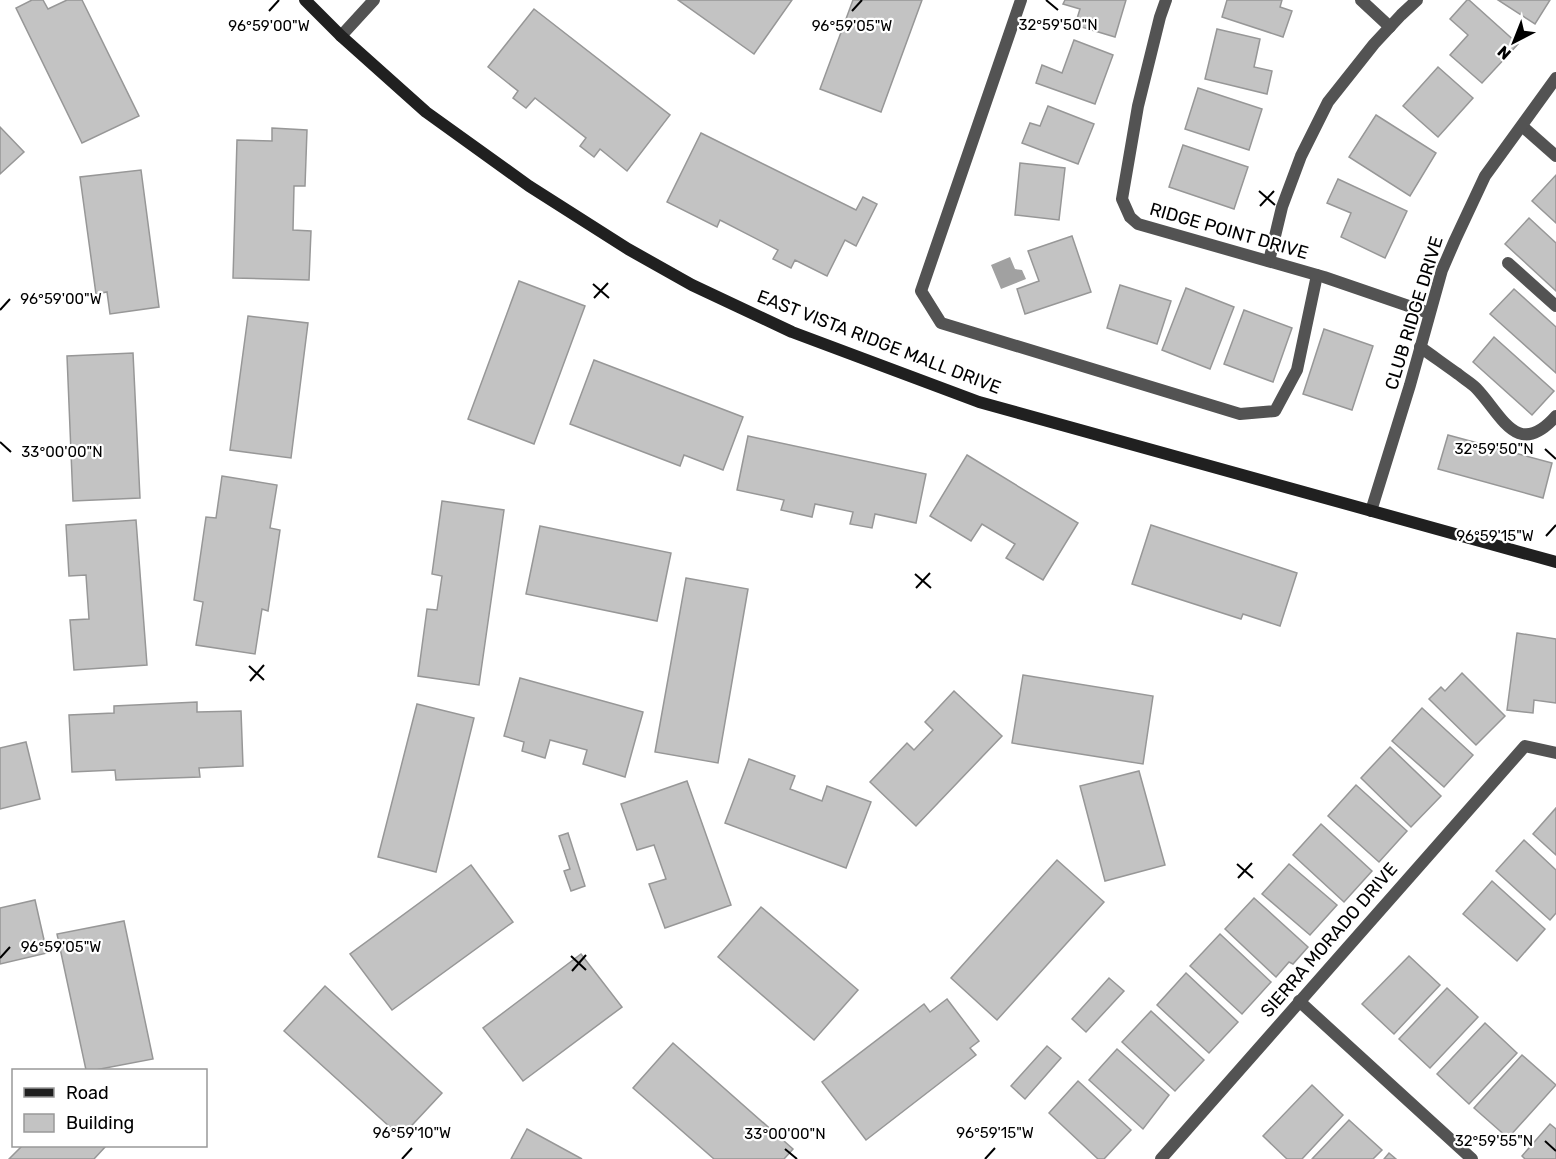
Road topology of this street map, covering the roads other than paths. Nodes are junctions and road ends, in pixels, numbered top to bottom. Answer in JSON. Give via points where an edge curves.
{"nodes":[{"id":1,"x":305,"y":0,"type":"edge"},
{"id":2,"x":375,"y":0,"type":"edge"},
{"id":3,"x":1021,"y":0,"type":"edge"},
{"id":4,"x":1166,"y":0,"type":"edge"},
{"id":5,"x":1360,"y":0,"type":"edge"},
{"id":6,"x":1417,"y":0,"type":"edge"},
{"id":7,"x":1390,"y":27,"type":"junction"},
{"id":8,"x":341,"y":36,"type":"junction"},
{"id":9,"x":1556,"y":78,"type":"edge"},
{"id":10,"x":1522,"y":126,"type":"junction"},
{"id":11,"x":1556,"y":156,"type":"edge"},
{"id":12,"x":1269,"y":261,"type":"junction"},
{"id":13,"x":1508,"y":263,"type":"dead end"},
{"id":14,"x":1317,"y":275,"type":"junction"},
{"id":15,"x":1556,"y":306,"type":"edge"},
{"id":16,"x":1429,"y":313,"type":"junction"},
{"id":17,"x":1420,"y":347,"type":"junction"},
{"id":18,"x":1556,"y":416,"type":"edge"},
{"id":19,"x":1371,"y":511,"type":"junction"},
{"id":20,"x":1556,"y":562,"type":"edge"},
{"id":21,"x":1556,"y":753,"type":"edge"},
{"id":22,"x":1299,"y":1002,"type":"junction"},
{"id":23,"x":1161,"y":1159,"type":"edge"},
{"id":24,"x":1472,"y":1159,"type":"edge"}],
"edges":[{"from":1,"to":8,"type":"main road","name":"EAST VISTA RIDGE MALL DRIVE"},
{"from":2,"to":8,"type":"street"},
{"from":3,"to":14,"type":"street","via":[[921,291],[942,323],[1240,414],[1275,411],[1297,370]]},
{"from":4,"to":12,"type":"street","name":"RIDGE POINT DRIVE","via":[[1138,106],[1122,199],[1125,208],[1138,224]]},
{"from":5,"to":7,"type":"street"},
{"from":6,"to":7,"type":"street"},
{"from":7,"to":12,"type":"street","via":[[1328,102],[1301,156],[1282,207]]},
{"from":8,"to":19,"type":"main road","name":"EAST VISTA RIDGE MALL DRIVE","via":[[426,112],[539,192],[692,285],[792,332],[979,402]]},
{"from":9,"to":10,"type":"street","name":"CLUB RIDGE DRIVE"},
{"from":10,"to":11,"type":"street"},
{"from":10,"to":16,"type":"street","name":"CLUB RIDGE DRIVE","via":[[1485,176],[1442,270]]},
{"from":12,"to":14,"type":"street","name":"RIDGE POINT DRIVE"},
{"from":13,"to":15,"type":"street"},
{"from":14,"to":16,"type":"street","name":"RIDGE POINT DRIVE"},
{"from":16,"to":17,"type":"street","name":"CLUB RIDGE DRIVE"},
{"from":17,"to":18,"type":"street","via":[[1476,387],[1512,431],[1533,434]]},
{"from":17,"to":19,"type":"street","name":"CLUB RIDGE DRIVE"},
{"from":19,"to":20,"type":"main road","name":"EAST VISTA RIDGE MALL DRIVE"},
{"from":21,"to":22,"type":"street","name":"SIERRA MORADO DRIVE","via":[[1525,746]]},
{"from":22,"to":23,"type":"street","name":"SIERRA MORADO DRIVE"},
{"from":22,"to":24,"type":"street"}]}
